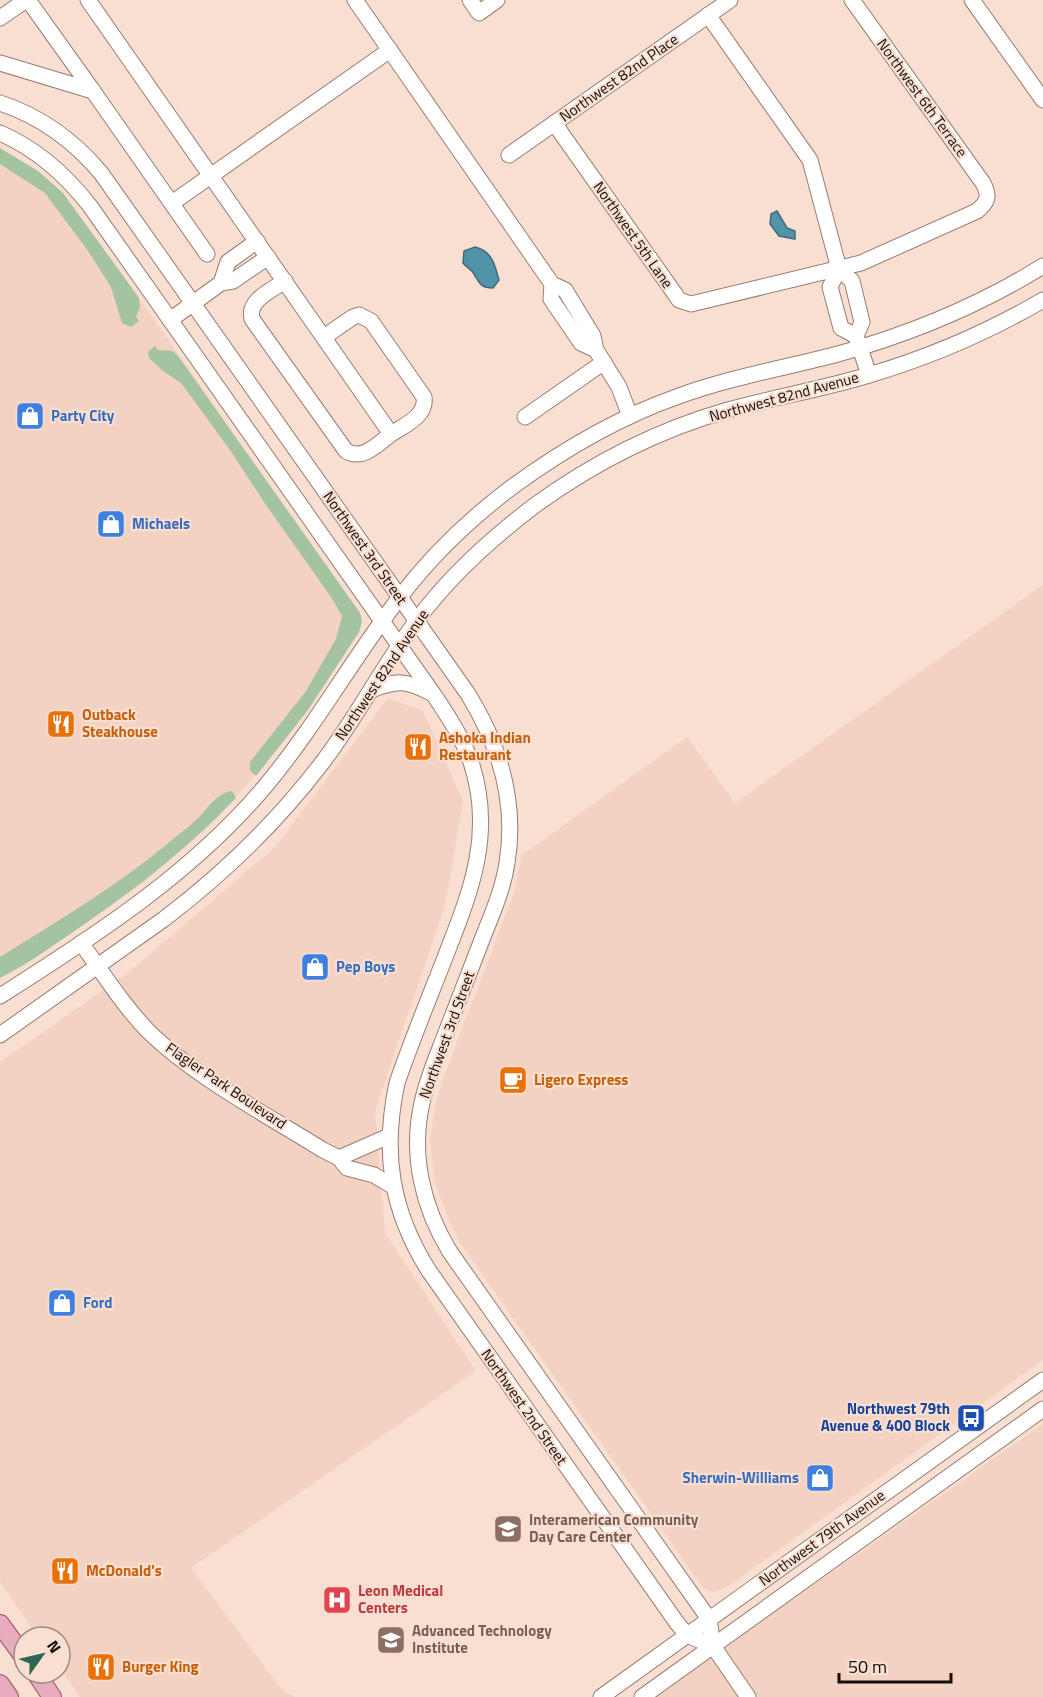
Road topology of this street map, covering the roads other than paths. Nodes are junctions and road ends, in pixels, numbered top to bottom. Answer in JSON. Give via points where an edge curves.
{"nodes":[{"id":1,"x":27,"y":0,"type":"edge"},
{"id":2,"x":88,"y":0,"type":"edge"},
{"id":3,"x":355,"y":0,"type":"edge"},
{"id":4,"x":470,"y":0,"type":"edge"},
{"id":5,"x":497,"y":0,"type":"edge"},
{"id":6,"x":730,"y":0,"type":"edge"},
{"id":7,"x":852,"y":0,"type":"edge"},
{"id":8,"x":972,"y":0,"type":"edge"},
{"id":9,"x":708,"y":15,"type":"junction"},
{"id":10,"x":0,"y":18,"type":"edge"},
{"id":11,"x":390,"y":50,"type":"junction"},
{"id":12,"x":0,"y":63,"type":"edge"},
{"id":13,"x":93,"y":91,"type":"junction"},
{"id":14,"x":1043,"y":100,"type":"edge"},
{"id":15,"x":0,"y":103,"type":"edge"},
{"id":16,"x":554,"y":123,"type":"junction"},
{"id":17,"x":0,"y":133,"type":"edge"},
{"id":18,"x":509,"y":155,"type":"dead end"},
{"id":19,"x":211,"y":175,"type":"junction"},
{"id":20,"x":988,"y":197,"type":"joint"},
{"id":21,"x":172,"y":203,"type":"junction"},
{"id":22,"x":256,"y":241,"type":"junction"},
{"id":23,"x":207,"y":254,"type":"dead end"},
{"id":24,"x":268,"y":257,"type":"junction"},
{"id":25,"x":1043,"y":266,"type":"edge"},
{"id":26,"x":839,"y":269,"type":"junction"},
{"id":27,"x":285,"y":281,"type":"junction"},
{"id":28,"x":221,"y":283,"type":"junction"},
{"id":29,"x":1043,"y":300,"type":"edge"},
{"id":30,"x":193,"y":303,"type":"junction"},
{"id":31,"x":170,"y":320,"type":"junction"},
{"id":32,"x":324,"y":337,"type":"junction"},
{"id":33,"x":858,"y":342,"type":"junction"},
{"id":34,"x":600,"y":356,"type":"junction"},
{"id":35,"x":869,"y":375,"type":"junction"},
{"id":36,"x":630,"y":416,"type":"junction"},
{"id":37,"x":525,"y":417,"type":"dead end"},
{"id":38,"x":392,"y":434,"type":"junction"},
{"id":39,"x":400,"y":597,"type":"junction"},
{"id":40,"x":416,"y":621,"type":"junction"},
{"id":41,"x":382,"y":622,"type":"junction"},
{"id":42,"x":399,"y":646,"type":"junction"},
{"id":43,"x":371,"y":690,"type":"junction"},
{"id":44,"x":434,"y":695,"type":"junction"},
{"id":45,"x":81,"y":943,"type":"junction"},
{"id":46,"x":98,"y":966,"type":"junction"},
{"id":47,"x":0,"y":996,"type":"edge"},
{"id":48,"x":0,"y":1035,"type":"edge"},
{"id":49,"x":389,"y":1136,"type":"junction"},
{"id":50,"x":339,"y":1158,"type":"junction"},
{"id":51,"x":421,"y":1181,"type":"joint"},
{"id":52,"x":394,"y":1187,"type":"junction"},
{"id":53,"x":1043,"y":1380,"type":"edge"},
{"id":54,"x":1043,"y":1409,"type":"edge"},
{"id":55,"x":709,"y":1619,"type":"junction"},
{"id":56,"x":0,"y":1624,"type":"edge"},
{"id":57,"x":687,"y":1635,"type":"junction"},
{"id":58,"x":12,"y":1640,"type":"edge"},
{"id":59,"x":712,"y":1646,"type":"junction"},
{"id":60,"x":0,"y":1684,"type":"edge"},
{"id":61,"x":9,"y":1697,"type":"edge"},
{"id":62,"x":601,"y":1697,"type":"edge"},
{"id":63,"x":642,"y":1697,"type":"edge"},
{"id":64,"x":748,"y":1697,"type":"edge"}],
"edges":[{"from":1,"to":10,"type":"street"},
{"from":1,"to":13,"type":"street"},
{"from":2,"to":19,"type":"street"},
{"from":3,"to":11,"type":"street"},
{"from":4,"to":5,"type":"street","via":[[479,13]]},
{"from":6,"to":9,"type":"street","name":"Northwest 82nd Place"},
{"from":7,"to":20,"type":"street","name":"Northwest 6th Terrace","via":[[982,183]]},
{"from":8,"to":14,"type":"street"},
{"from":9,"to":16,"type":"street","name":"Northwest 82nd Place"},
{"from":9,"to":26,"type":"street","via":[[810,160]]},
{"from":11,"to":19,"type":"street"},
{"from":11,"to":34,"type":"street","via":[[552,284],[565,290],[593,336]]},
{"from":12,"to":13,"type":"street"},
{"from":13,"to":21,"type":"street"},
{"from":15,"to":30,"type":"street","name":"Northwest 3rd Street","via":[[53,129],[91,162]]},
{"from":16,"to":18,"type":"street","name":"Northwest 82nd Place"},
{"from":16,"to":26,"type":"street","name":"Northwest 5th Lane","via":[[679,300],[691,304]]},
{"from":17,"to":31,"type":"street","name":"Northwest 3rd Street","via":[[41,156],[70,182]]},
{"from":19,"to":21,"type":"street"},
{"from":19,"to":22,"type":"street"},
{"from":20,"to":26,"type":"street","name":"Northwest 5th Lane","via":[[977,211]]},
{"from":21,"to":23,"type":"street"},
{"from":22,"to":24,"type":"street"},
{"from":22,"to":28,"type":"street","via":[[228,262]]},
{"from":24,"to":27,"type":"street"},
{"from":24,"to":28,"type":"street","via":[[233,281]]},
{"from":25,"to":33,"type":"street","name":"Northwest 82nd Avenue","via":[[960,310],[912,330]]},
{"from":26,"to":33,"type":"street","via":[[852,280],[862,322]]},
{"from":26,"to":33,"type":"street","via":[[830,287],[841,328]]},
{"from":27,"to":32,"type":"street"},
{"from":27,"to":38,"type":"street","via":[[253,305],[252,319],[346,451],[363,454]]},
{"from":28,"to":30,"type":"street"},
{"from":29,"to":35,"type":"street","name":"Northwest 82nd Avenue","via":[[961,341]]},
{"from":30,"to":31,"type":"street"},
{"from":30,"to":39,"type":"street","name":"Northwest 3rd Street"},
{"from":31,"to":41,"type":"street","name":"Northwest 3rd Street"},
{"from":32,"to":38,"type":"street"},
{"from":32,"to":38,"type":"street","via":[[353,317],[365,317],[411,378],[424,397],[424,409]]},
{"from":33,"to":35,"type":"street"},
{"from":33,"to":36,"type":"street","name":"Northwest 82nd Avenue","via":[[706,386]]},
{"from":34,"to":36,"type":"street","via":[[619,387]]},
{"from":34,"to":37,"type":"street"},
{"from":35,"to":40,"type":"street","name":"Northwest 82nd Avenue","via":[[702,418],[602,462],[512,524],[470,562]]},
{"from":36,"to":39,"type":"street","name":"Northwest 82nd Avenue","via":[[556,456],[489,505]]},
{"from":39,"to":40,"type":"street","name":"Northwest 3rd Street"},
{"from":39,"to":41,"type":"street","name":"Northwest 82nd Avenue"},
{"from":40,"to":42,"type":"street","name":"Northwest 82nd Avenue"},
{"from":40,"to":51,"type":"street","name":"Northwest 3rd Street","via":[[489,729],[506,782],[510,824],[501,890],[422,1103],[418,1147]]},
{"from":41,"to":42,"type":"street","name":"Northwest 3rd Street"},
{"from":41,"to":45,"type":"street","name":"Northwest 82nd Avenue","via":[[315,722],[257,796],[174,875]]},
{"from":42,"to":43,"type":"street","name":"Northwest 82nd Avenue"},
{"from":42,"to":44,"type":"street","name":"Northwest 3rd Street"},
{"from":43,"to":44,"type":"street","via":[[408,682]]},
{"from":43,"to":46,"type":"street","name":"Northwest 82nd Avenue","via":[[315,771],[246,848],[186,902]]},
{"from":44,"to":49,"type":"street","name":"Northwest 3rd Street","via":[[458,733],[471,764],[481,808],[480,845],[468,896],[397,1083]]},
{"from":45,"to":46,"type":"street","name":"Flagler Park Boulevard"},
{"from":45,"to":47,"type":"street","name":"Northwest 82nd Avenue"},
{"from":46,"to":48,"type":"street","name":"Northwest 82nd Avenue"},
{"from":46,"to":50,"type":"street","name":"Flagler Park Boulevard","via":[[127,1007],[174,1053]]},
{"from":49,"to":50,"type":"street"},
{"from":49,"to":52,"type":"street","name":"Northwest 2nd Street"},
{"from":50,"to":52,"type":"street","name":"Flagler Park Boulevard","via":[[348,1167],[374,1175]]},
{"from":51,"to":55,"type":"street","name":"Northwest 2nd Street","via":[[450,1252]]},
{"from":52,"to":57,"type":"street","name":"Northwest 2nd Street","via":[[409,1235],[429,1271]]},
{"from":53,"to":55,"type":"street","name":"Northwest 79th Avenue"},
{"from":54,"to":59,"type":"street","name":"Northwest 79th Avenue"},
{"from":55,"to":57,"type":"street","name":"Northwest 79th Avenue"},
{"from":55,"to":59,"type":"street","name":"Northwest 2nd Street"},
{"from":56,"to":58,"type":"main road"},
{"from":57,"to":59,"type":"street"},
{"from":57,"to":62,"type":"street","name":"Northwest 79th Avenue"},
{"from":59,"to":63,"type":"street","name":"Northwest 79th Avenue"},
{"from":59,"to":64,"type":"street","name":"Northwest 2nd Street"},
{"from":60,"to":61,"type":"main road"}]}
